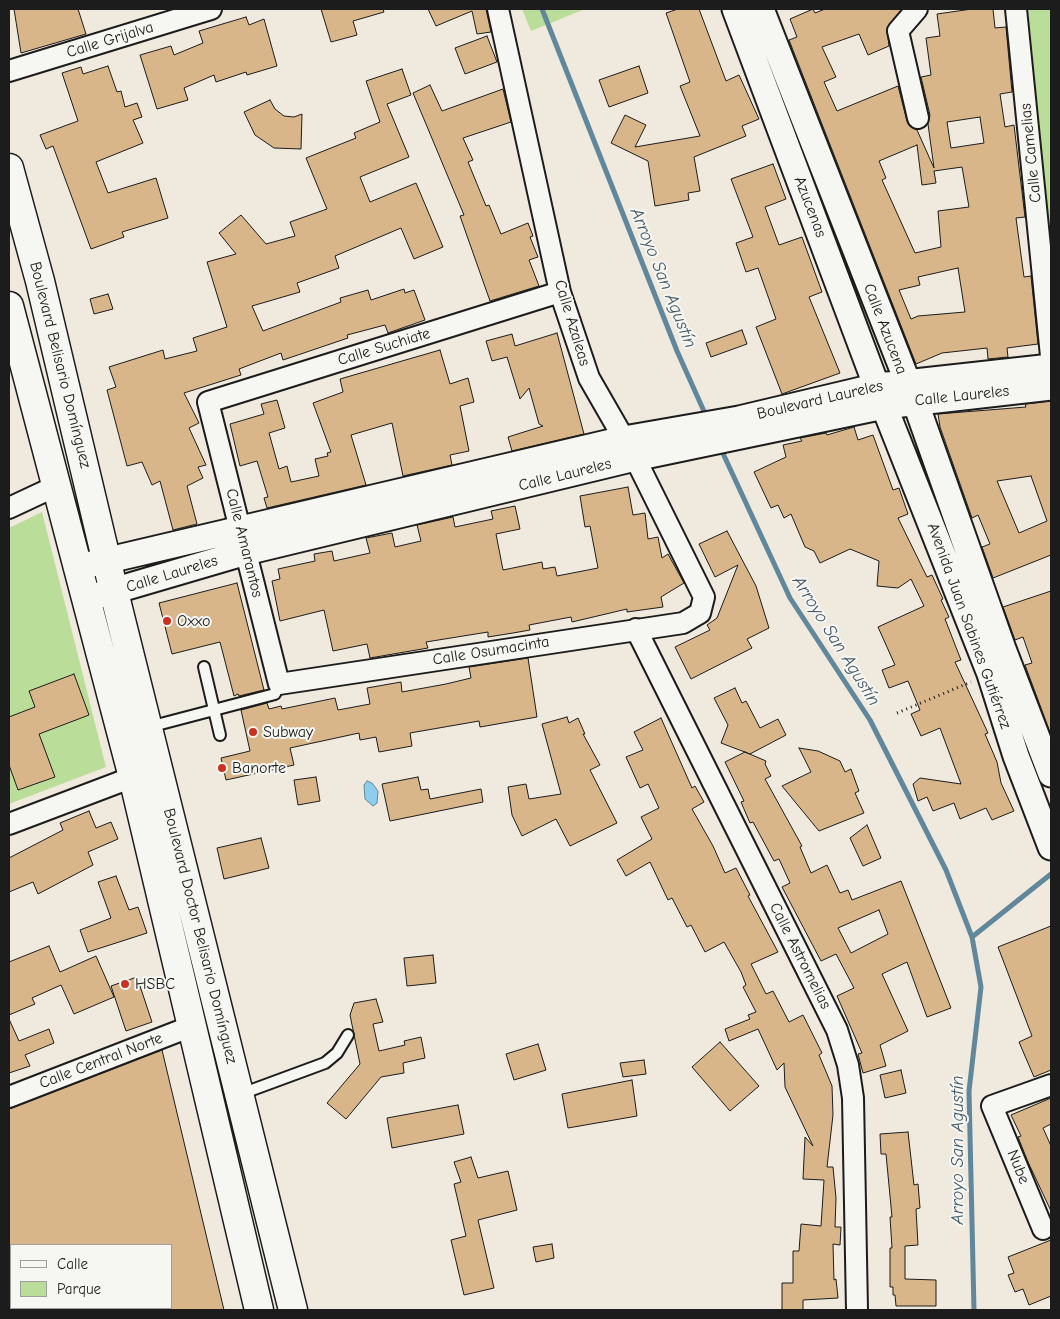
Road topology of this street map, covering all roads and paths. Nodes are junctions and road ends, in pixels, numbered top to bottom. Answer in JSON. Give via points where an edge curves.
{"nodes":[{"id":1,"x":211,"y":9,"type":"edge"},
{"id":2,"x":498,"y":9,"type":"edge"},
{"id":3,"x":735,"y":9,"type":"edge"},
{"id":4,"x":761,"y":9,"type":"edge"},
{"id":5,"x":917,"y":9,"type":"edge"},
{"id":6,"x":1016,"y":9,"type":"edge"},
{"id":7,"x":9,"y":71,"type":"edge"},
{"id":8,"x":918,"y":118,"type":"dead end"},
{"id":9,"x":9,"y":168,"type":"edge"},
{"id":10,"x":560,"y":292,"type":"junction"},
{"id":11,"x":9,"y":306,"type":"edge"},
{"id":12,"x":1051,"y":356,"type":"edge"},
{"id":13,"x":1051,"y":367,"type":"edge"},
{"id":14,"x":1051,"y":387,"type":"edge"},
{"id":15,"x":910,"y":392,"type":"junction"},
{"id":16,"x":881,"y":396,"type":"junction"},
{"id":17,"x":208,"y":402,"type":"joint"},
{"id":18,"x":740,"y":428,"type":"joint"},
{"id":19,"x":629,"y":449,"type":"junction"},
{"id":20,"x":56,"y":486,"type":"junction"},
{"id":21,"x":9,"y":508,"type":"edge"},
{"id":22,"x":244,"y":541,"type":"junction"},
{"id":23,"x":108,"y":562,"type":"junction"},
{"id":24,"x":79,"y":568,"type":"junction"},
{"id":25,"x":114,"y":592,"type":"junction"},
{"id":26,"x":86,"y":598,"type":"junction"},
{"id":27,"x":700,"y":613,"type":"joint"},
{"id":28,"x":636,"y":629,"type":"junction"},
{"id":29,"x":204,"y":667,"type":"dead end"},
{"id":30,"x":990,"y":674,"type":"junction"},
{"id":31,"x":279,"y":684,"type":"junction"},
{"id":32,"x":214,"y":710,"type":"junction"},
{"id":33,"x":897,"y":713,"type":"dead end"},
{"id":34,"x":149,"y":727,"type":"junction"},
{"id":35,"x":220,"y":735,"type":"dead end"},
{"id":36,"x":1046,"y":761,"type":"edge"},
{"id":37,"x":1021,"y":767,"type":"junction"},
{"id":38,"x":133,"y":777,"type":"junction"},
{"id":39,"x":9,"y":824,"type":"edge"},
{"id":40,"x":1051,"y":846,"type":"edge"},
{"id":41,"x":192,"y":1026,"type":"junction"},
{"id":42,"x":348,"y":1034,"type":"dead end"},
{"id":43,"x":1051,"y":1084,"type":"edge"},
{"id":44,"x":238,"y":1095,"type":"junction"},
{"id":45,"x":9,"y":1097,"type":"edge"},
{"id":46,"x":1043,"y":1229,"type":"dead end"},
{"id":47,"x":259,"y":1310,"type":"edge"},
{"id":48,"x":293,"y":1310,"type":"edge"},
{"id":49,"x":857,"y":1310,"type":"edge"}],
"edges":[{"from":1,"to":7,"type":"street","name":"Calle Grijalva"},
{"from":2,"to":10,"type":"street","name":"Calle Azaleas"},
{"from":3,"to":16,"type":"street","name":"Azucenas"},
{"from":4,"to":15,"type":"street","name":"Calle Azucena"},
{"from":5,"to":8,"type":"street","via":[[898,31]]},
{"from":6,"to":12,"type":"street","name":"Calle Camelias"},
{"from":9,"to":23,"type":"main road","name":"Boulevard Belisario Domínguez","via":[[40,281]]},
{"from":10,"to":17,"type":"street","name":"Calle Suchiate"},
{"from":10,"to":19,"type":"street","name":"Calle Azaleas","via":[[589,378]]},
{"from":11,"to":20,"type":"main road","name":"Boulevard Belisario Domínguez"},
{"from":13,"to":15,"type":"street","name":"Boulevard Laureles"},
{"from":14,"to":15,"type":"street","name":"Calle Laureles"},
{"from":15,"to":16,"type":"street","name":"Boulevard Laureles"},
{"from":15,"to":36,"type":"street","name":"Calle Azucena"},
{"from":16,"to":18,"type":"street","name":"Boulevard Laureles"},
{"from":16,"to":30,"type":"street","name":"Avenida Juan Sabines Gutiérrez"},
{"from":17,"to":22,"type":"street","name":"Calle Amarantos"},
{"from":18,"to":19,"type":"street","name":"Calle Laureles"},
{"from":19,"to":22,"type":"street","name":"Calle Laureles"},
{"from":19,"to":27,"type":"street","name":"Calle Azaleas","via":[[704,596]]},
{"from":20,"to":21,"type":"street"},
{"from":20,"to":24,"type":"main road","name":"Boulevard Belisario Domínguez"},
{"from":22,"to":23,"type":"street","name":"Calle Laureles"},
{"from":22,"to":25,"type":"street","name":"Calle Laureles"},
{"from":22,"to":31,"type":"street","name":"Calle Amarantos"},
{"from":23,"to":24,"type":"street","name":"Calle Laureles"},
{"from":23,"to":25,"type":"main road","name":"Boulevard Doctor Belisario Domínguez"},
{"from":24,"to":26,"type":"main road","name":"Boulevard Doctor Belisario Domínguez"},
{"from":25,"to":26,"type":"street","name":"Calle Laureles"},
{"from":25,"to":34,"type":"main road","name":"Boulevard Doctor Belisario Domínguez"},
{"from":26,"to":38,"type":"main road","name":"Boulevard Doctor Belisario Domínguez"},
{"from":27,"to":28,"type":"street","name":"Calle Osumacinta","via":[[683,623]]},
{"from":28,"to":31,"type":"street","name":"Calle Osumacinta"},
{"from":28,"to":49,"type":"street","name":"Calle Astromelias","via":[[837,1030],[848,1065],[853,1098]]},
{"from":29,"to":32,"type":"lane"},
{"from":30,"to":33,"type":"path"},
{"from":30,"to":37,"type":"street","name":"Avenida Juan Sabines Gutiérrez"},
{"from":31,"to":32,"type":"lane","via":[[275,694]]},
{"from":32,"to":34,"type":"lane"},
{"from":32,"to":35,"type":"lane"},
{"from":34,"to":44,"type":"main road","name":"Boulevard Doctor Belisario Domínguez"},
{"from":36,"to":37,"type":"street"},
{"from":37,"to":40,"type":"street","name":"Avenida Juan Sabines Gutiérrez"},
{"from":38,"to":39,"type":"street"},
{"from":38,"to":41,"type":"main road","name":"Boulevard Doctor Belisario Domínguez"},
{"from":41,"to":45,"type":"street","name":"Calle Central Norte"},
{"from":41,"to":47,"type":"main road","name":"Boulevard Doctor Belisario Domínguez"},
{"from":42,"to":44,"type":"lane","via":[[337,1053],[326,1063]]},
{"from":43,"to":46,"type":"street","name":"Nube","via":[[992,1106]]},
{"from":44,"to":48,"type":"main road","name":"Boulevard Doctor Belisario Domínguez"}]}
